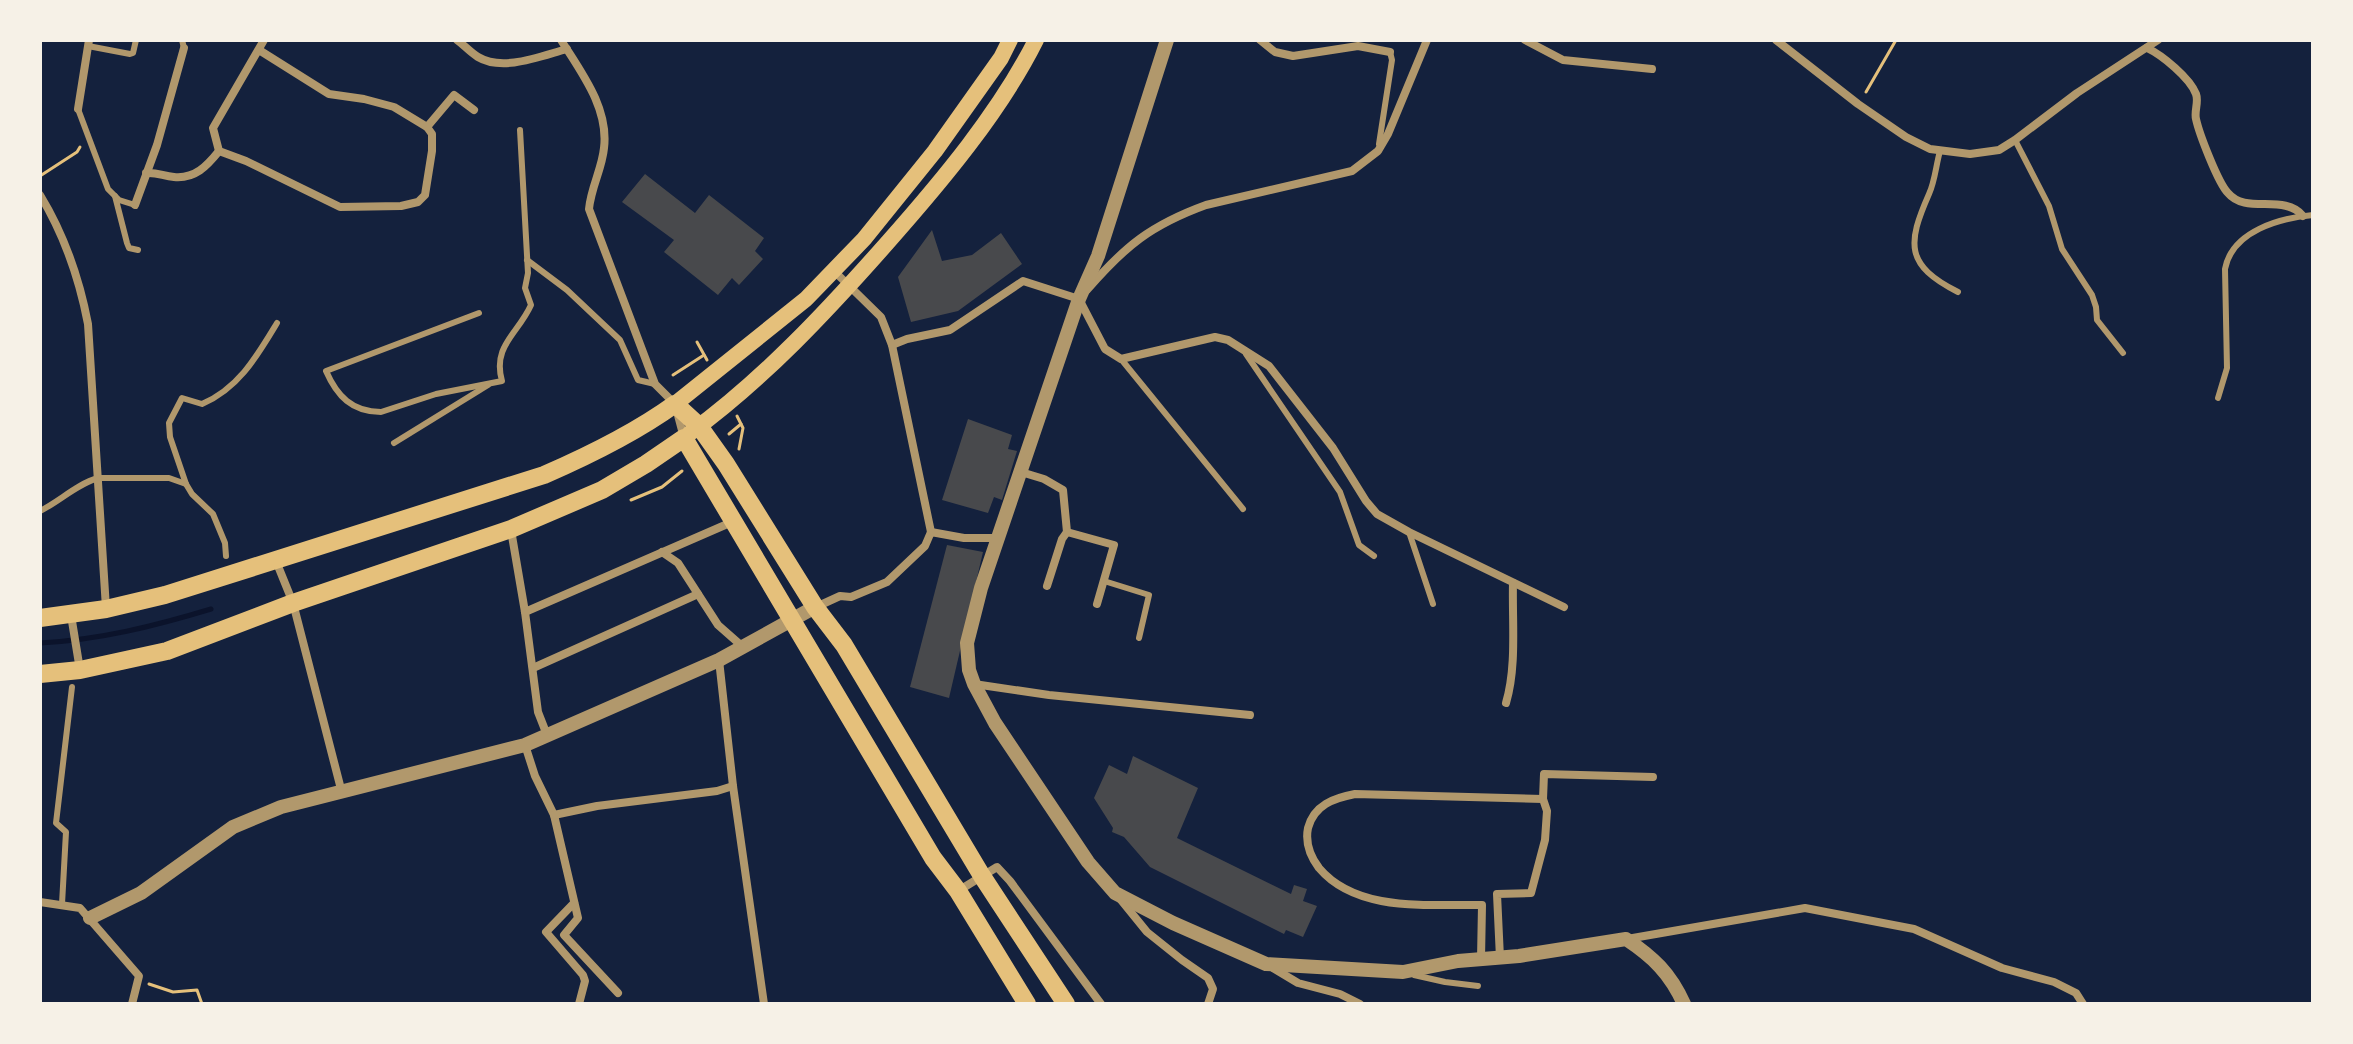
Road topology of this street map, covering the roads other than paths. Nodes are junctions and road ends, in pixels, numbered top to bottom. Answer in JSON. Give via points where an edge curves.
{"nodes":[{"id":1,"x":136,"y":40,"type":"edge"},
{"id":2,"x":264,"y":40,"type":"edge"},
{"id":3,"x":457,"y":40,"type":"edge"},
{"id":4,"x":561,"y":40,"type":"edge"},
{"id":5,"x":1010,"y":40,"type":"edge"},
{"id":6,"x":1036,"y":40,"type":"edge"},
{"id":7,"x":1167,"y":40,"type":"edge"},
{"id":8,"x":1260,"y":40,"type":"edge"},
{"id":9,"x":1427,"y":40,"type":"edge"},
{"id":10,"x":1525,"y":40,"type":"edge"},
{"id":11,"x":1776,"y":40,"type":"edge"},
{"id":12,"x":2158,"y":40,"type":"edge"},
{"id":13,"x":88,"y":43,"type":"edge"},
{"id":14,"x":183,"y":44,"type":"edge"},
{"id":15,"x":2147,"y":48,"type":"junction"},
{"id":16,"x":567,"y":49,"type":"junction"},
{"id":17,"x":259,"y":50,"type":"junction"},
{"id":18,"x":1390,"y":52,"type":"joint"},
{"id":19,"x":1652,"y":69,"type":"dead end"},
{"id":20,"x":78,"y":109,"type":"joint"},
{"id":21,"x":474,"y":110,"type":"dead end"},
{"id":22,"x":427,"y":127,"type":"junction"},
{"id":23,"x":520,"y":130,"type":"dead end"},
{"id":24,"x":2015,"y":140,"type":"junction"},
{"id":25,"x":219,"y":151,"type":"junction"},
{"id":26,"x":1378,"y":151,"type":"junction"},
{"id":27,"x":1940,"y":151,"type":"junction"},
{"id":28,"x":146,"y":173,"type":"junction"},
{"id":29,"x":40,"y":195,"type":"edge"},
{"id":30,"x":115,"y":196,"type":"junction"},
{"id":31,"x":135,"y":205,"type":"joint"},
{"id":32,"x":2308,"y":216,"type":"edge"},
{"id":33,"x":138,"y":250,"type":"dead end"},
{"id":34,"x":527,"y":259,"type":"junction"},
{"id":35,"x":834,"y":271,"type":"junction"},
{"id":36,"x":849,"y":286,"type":"junction"},
{"id":37,"x":1958,"y":292,"type":"dead end"},
{"id":38,"x":1079,"y":299,"type":"junction"},
{"id":39,"x":479,"y":313,"type":"dead end"},
{"id":40,"x":277,"y":323,"type":"dead end"},
{"id":41,"x":892,"y":345,"type":"junction"},
{"id":42,"x":1242,"y":348,"type":"junction"},
{"id":43,"x":2123,"y":353,"type":"dead end"},
{"id":44,"x":1121,"y":359,"type":"junction"},
{"id":45,"x":491,"y":383,"type":"junction"},
{"id":46,"x":655,"y":384,"type":"junction"},
{"id":47,"x":2218,"y":398,"type":"dead end"},
{"id":48,"x":675,"y":404,"type":"junction"},
{"id":49,"x":692,"y":432,"type":"junction"},
{"id":50,"x":394,"y":443,"type":"dead end"},
{"id":51,"x":1021,"y":472,"type":"junction"},
{"id":52,"x":98,"y":478,"type":"junction"},
{"id":53,"x":186,"y":484,"type":"junction"},
{"id":54,"x":1243,"y":509,"type":"dead end"},
{"id":55,"x":40,"y":511,"type":"edge"},
{"id":56,"x":732,"y":522,"type":"junction"},
{"id":57,"x":511,"y":529,"type":"junction"},
{"id":58,"x":931,"y":532,"type":"junction"},
{"id":59,"x":1067,"y":532,"type":"junction"},
{"id":60,"x":1409,"y":532,"type":"junction"},
{"id":61,"x":999,"y":538,"type":"junction"},
{"id":62,"x":662,"y":552,"type":"junction"},
{"id":63,"x":226,"y":556,"type":"dead end"},
{"id":64,"x":1374,"y":556,"type":"dead end"},
{"id":65,"x":276,"y":561,"type":"junction"},
{"id":66,"x":1104,"y":581,"type":"junction"},
{"id":67,"x":1513,"y":583,"type":"junction"},
{"id":68,"x":1047,"y":586,"type":"dead end"},
{"id":69,"x":698,"y":594,"type":"junction"},
{"id":70,"x":293,"y":603,"type":"junction"},
{"id":71,"x":1097,"y":604,"type":"dead end"},
{"id":72,"x":1433,"y":604,"type":"dead end"},
{"id":73,"x":815,"y":607,"type":"junction"},
{"id":74,"x":1564,"y":607,"type":"dead end"},
{"id":75,"x":106,"y":609,"type":"junction"},
{"id":76,"x":525,"y":612,"type":"junction"},
{"id":77,"x":40,"y":618,"type":"edge"},
{"id":78,"x":791,"y":621,"type":"junction"},
{"id":79,"x":72,"y":622,"type":"junction"},
{"id":80,"x":1139,"y":638,"type":"dead end"},
{"id":81,"x":743,"y":647,"type":"junction"},
{"id":82,"x":719,"y":660,"type":"junction"},
{"id":83,"x":533,"y":668,"type":"junction"},
{"id":84,"x":76,"y":670,"type":"junction"},
{"id":85,"x":40,"y":674,"type":"edge"},
{"id":86,"x":974,"y":684,"type":"junction"},
{"id":87,"x":1506,"y":703,"type":"dead end"},
{"id":88,"x":1250,"y":715,"type":"dead end"},
{"id":89,"x":547,"y":735,"type":"junction"},
{"id":90,"x":525,"y":745,"type":"junction"},
{"id":91,"x":1653,"y":777,"type":"dead end"},
{"id":92,"x":733,"y":786,"type":"junction"},
{"id":93,"x":342,"y":793,"type":"junction"},
{"id":94,"x":1543,"y":799,"type":"junction"},
{"id":95,"x":554,"y":815,"type":"junction"},
{"id":96,"x":982,"y":876,"type":"junction"},
{"id":97,"x":958,"y":891,"type":"junction"},
{"id":98,"x":1115,"y":893,"type":"junction"},
{"id":99,"x":40,"y":902,"type":"edge"},
{"id":100,"x":574,"y":903,"type":"junction"},
{"id":101,"x":62,"y":904,"type":"junction"},
{"id":102,"x":90,"y":918,"type":"junction"},
{"id":103,"x":1626,"y":939,"type":"junction"},
{"id":104,"x":1500,"y":958,"type":"junction"},
{"id":105,"x":1481,"y":959,"type":"junction"},
{"id":106,"x":1266,"y":964,"type":"junction"},
{"id":107,"x":1403,"y":972,"type":"junction"},
{"id":108,"x":1478,"y":986,"type":"dead end"},
{"id":109,"x":618,"y":993,"type":"dead end"},
{"id":110,"x":132,"y":1004,"type":"edge"},
{"id":111,"x":579,"y":1004,"type":"edge"},
{"id":112,"x":764,"y":1004,"type":"edge"},
{"id":113,"x":1027,"y":1004,"type":"edge"},
{"id":114,"x":1066,"y":1004,"type":"edge"},
{"id":115,"x":1101,"y":1004,"type":"edge"},
{"id":116,"x":1208,"y":1004,"type":"edge"},
{"id":117,"x":1360,"y":1004,"type":"edge"},
{"id":118,"x":1684,"y":1004,"type":"edge"},
{"id":119,"x":2083,"y":1004,"type":"edge"}],
"edges":[{"from":1,"to":13,"type":"lane","via":[[130,54]]},
{"from":2,"to":17,"type":"street"},
{"from":3,"to":16,"type":"street","via":[[490,62]]},
{"from":4,"to":16,"type":"street"},
{"from":5,"to":35,"type":"main road","via":[[935,151]]},
{"from":6,"to":36,"type":"main road","via":[[1003,97],[933,191]]},
{"from":7,"to":38,"type":"street","via":[[1098,256]]},
{"from":8,"to":18,"type":"street","via":[[1275,52],[1293,56],[1358,46]]},
{"from":9,"to":26,"type":"street"},
{"from":10,"to":19,"type":"street","via":[[1563,60]]},
{"from":11,"to":27,"type":"street","via":[[1860,105],[1918,144]]},
{"from":12,"to":15,"type":"street"},
{"from":13,"to":20,"type":"street"},
{"from":14,"to":28,"type":"street"},
{"from":15,"to":24,"type":"street"},
{"from":15,"to":32,"type":"street","via":[[2171,64],[2195,91],[2196,119],[2228,194],[2240,201],[2291,207]]},
{"from":16,"to":46,"type":"street","via":[[605,124],[589,209]]},
{"from":17,"to":22,"type":"street","via":[[329,94],[394,107]]},
{"from":17,"to":25,"type":"street","via":[[213,128]]},
{"from":18,"to":26,"type":"lane"},
{"from":20,"to":30,"type":"lane"},
{"from":21,"to":22,"type":"street","via":[[454,95]]},
{"from":22,"to":25,"type":"street","via":[[432,151],[425,195],[401,206],[340,207]]},
{"from":23,"to":34,"type":"lane"},
{"from":24,"to":27,"type":"street","via":[[1987,153]]},
{"from":24,"to":43,"type":"lane","via":[[2049,206],[2062,249],[2092,295],[2097,320]]},
{"from":25,"to":28,"type":"street","via":[[195,174]]},
{"from":26,"to":38,"type":"street","via":[[1352,171],[1206,205],[1168,221],[1133,242]]},
{"from":27,"to":37,"type":"lane","via":[[1917,222],[1915,248],[1924,267]]},
{"from":28,"to":31,"type":"street"},
{"from":29,"to":52,"type":"street","via":[[66,242],[83,298]]},
{"from":30,"to":31,"type":"lane"},
{"from":30,"to":33,"type":"lane","via":[[129,248]]},
{"from":32,"to":47,"type":"lane","via":[[2268,225],[2230,254],[2225,269],[2227,368]]},
{"from":34,"to":45,"type":"lane","via":[[530,309],[500,353],[502,381]]},
{"from":34,"to":46,"type":"lane","via":[[620,340],[638,380]]},
{"from":35,"to":36,"type":"street"},
{"from":35,"to":48,"type":"main road"},
{"from":36,"to":41,"type":"street","via":[[881,317]]},
{"from":36,"to":49,"type":"main road"},
{"from":38,"to":41,"type":"street","via":[[1023,281],[950,330]]},
{"from":38,"to":44,"type":"street","via":[[1105,349]]},
{"from":38,"to":51,"type":"street"},
{"from":39,"to":45,"type":"lane","via":[[326,371],[340,398],[372,412]]},
{"from":40,"to":53,"type":"lane","via":[[228,390],[202,404],[182,398],[175,408],[170,437]]},
{"from":41,"to":58,"type":"street"},
{"from":42,"to":44,"type":"street","via":[[1215,337]]},
{"from":42,"to":60,"type":"street","via":[[1269,366],[1377,514]]},
{"from":42,"to":64,"type":"lane","via":[[1340,492],[1359,545]]},
{"from":44,"to":54,"type":"lane"},
{"from":45,"to":50,"type":"lane"},
{"from":46,"to":48,"type":"street"},
{"from":48,"to":49,"type":"main road"},
{"from":48,"to":65,"type":"main road","via":[[649,423],[544,475]]},
{"from":49,"to":56,"type":"main road"},
{"from":49,"to":57,"type":"main road","via":[[602,490]]},
{"from":49,"to":73,"type":"main road","via":[[726,464]]},
{"from":51,"to":59,"type":"street","via":[[1063,490]]},
{"from":51,"to":61,"type":"street"},
{"from":52,"to":53,"type":"lane","via":[[169,478]]},
{"from":52,"to":55,"type":"lane"},
{"from":52,"to":75,"type":"street"},
{"from":53,"to":63,"type":"lane","via":[[213,514]]},
{"from":56,"to":62,"type":"street"},
{"from":56,"to":78,"type":"main road"},
{"from":57,"to":70,"type":"main road"},
{"from":57,"to":76,"type":"street"},
{"from":58,"to":61,"type":"street"},
{"from":58,"to":73,"type":"street","via":[[925,546],[887,582]]},
{"from":59,"to":66,"type":"street","via":[[1114,545]]},
{"from":59,"to":68,"type":"street"},
{"from":60,"to":67,"type":"street"},
{"from":60,"to":72,"type":"lane"},
{"from":61,"to":86,"type":"street","via":[[969,630]]},
{"from":62,"to":69,"type":"street","via":[[678,563]]},
{"from":62,"to":76,"type":"street"},
{"from":65,"to":70,"type":"street"},
{"from":65,"to":75,"type":"main road"},
{"from":66,"to":71,"type":"street"},
{"from":66,"to":80,"type":"lane","via":[[1149,595]]},
{"from":67,"to":74,"type":"street"},
{"from":67,"to":87,"type":"street"},
{"from":69,"to":81,"type":"street","via":[[718,625]]},
{"from":69,"to":83,"type":"street"},
{"from":70,"to":84,"type":"main road","via":[[179,647]]},
{"from":70,"to":93,"type":"street"},
{"from":73,"to":78,"type":"street"},
{"from":73,"to":96,"type":"main road","via":[[844,645]]},
{"from":75,"to":79,"type":"main road"},
{"from":76,"to":83,"type":"street"},
{"from":77,"to":79,"type":"main road"},
{"from":78,"to":81,"type":"street"},
{"from":78,"to":97,"type":"main road"},
{"from":79,"to":84,"type":"street"},
{"from":81,"to":82,"type":"street"},
{"from":82,"to":89,"type":"street"},
{"from":82,"to":92,"type":"street"},
{"from":83,"to":89,"type":"street","via":[[538,712]]},
{"from":84,"to":85,"type":"main road"},
{"from":84,"to":101,"type":"lane","via":[[56,823],[66,832]]},
{"from":86,"to":88,"type":"street"},
{"from":86,"to":98,"type":"street","via":[[1088,862]]},
{"from":89,"to":90,"type":"street"},
{"from":90,"to":93,"type":"street"},
{"from":90,"to":95,"type":"street"},
{"from":91,"to":94,"type":"street","via":[[1544,774]]},
{"from":92,"to":95,"type":"street"},
{"from":92,"to":112,"type":"street"},
{"from":93,"to":102,"type":"street","via":[[281,807],[233,827],[141,893]]},
{"from":94,"to":104,"type":"street","via":[[1545,840],[1531,893],[1497,894]]},
{"from":94,"to":105,"type":"street","via":[[1355,794],[1329,801],[1308,827],[1310,855],[1322,871],[1363,897],[1397,904],[1482,905]]},
{"from":95,"to":100,"type":"street"},
{"from":96,"to":97,"type":"street"},
{"from":96,"to":114,"type":"main road"},
{"from":96,"to":115,"type":"street","via":[[997,867]]},
{"from":97,"to":113,"type":"main road"},
{"from":98,"to":106,"type":"street"},
{"from":98,"to":116,"type":"street","via":[[1147,932],[1208,978],[1213,989]]},
{"from":99,"to":101,"type":"street"},
{"from":100,"to":109,"type":"street","via":[[578,918],[564,935]]},
{"from":100,"to":111,"type":"street","via":[[546,932],[583,975]]},
{"from":101,"to":102,"type":"street","via":[[80,908]]},
{"from":102,"to":110,"type":"street","via":[[139,976]]},
{"from":103,"to":104,"type":"street"},
{"from":103,"to":118,"type":"street","via":[[1666,971]]},
{"from":103,"to":119,"type":"street","via":[[1805,908],[1914,929],[2002,968],[2054,982],[2076,993]]},
{"from":104,"to":105,"type":"street"},
{"from":105,"to":107,"type":"street"},
{"from":106,"to":107,"type":"street"},
{"from":106,"to":117,"type":"street","via":[[1298,983]]},
{"from":107,"to":108,"type":"lane"}]}
